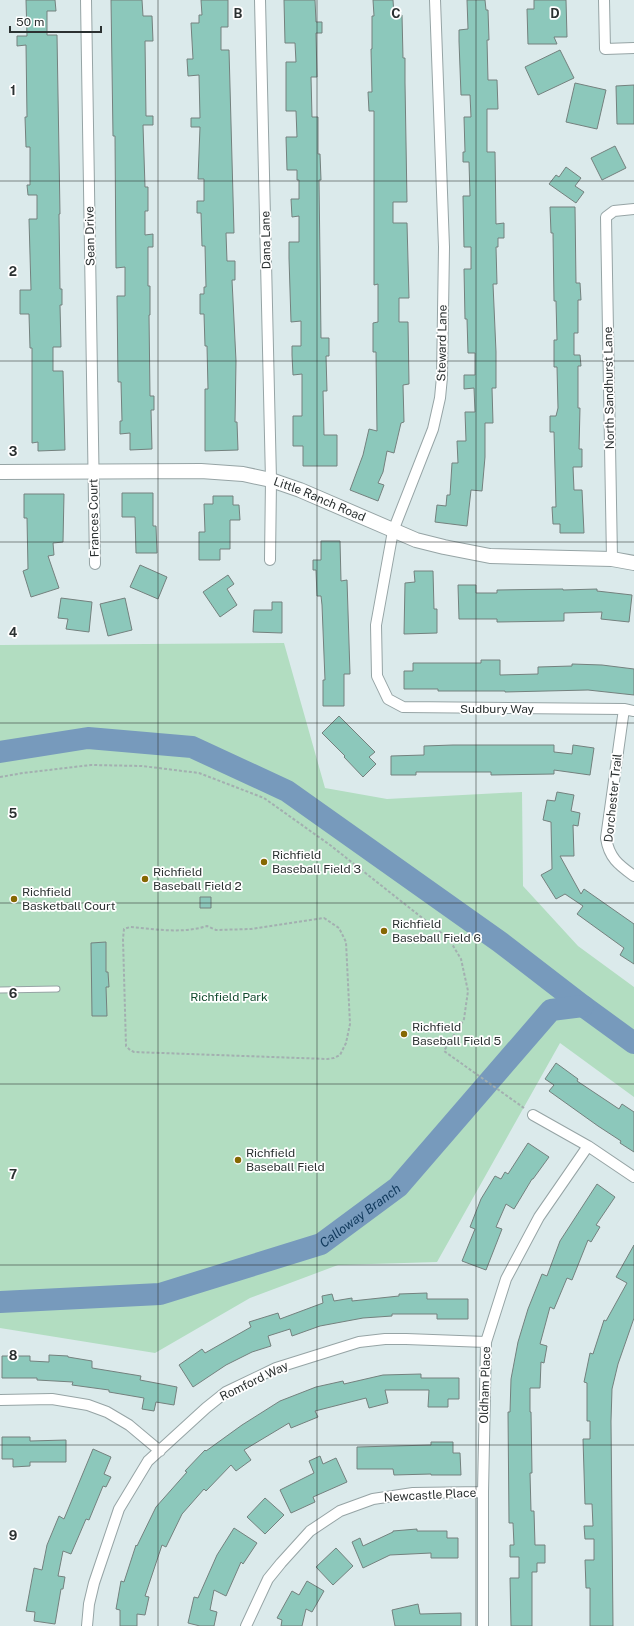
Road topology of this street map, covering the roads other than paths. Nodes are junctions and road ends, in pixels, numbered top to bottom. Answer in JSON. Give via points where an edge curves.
{"nodes":[{"id":1,"x":86,"y":0,"type":"edge"},
{"id":2,"x":260,"y":0,"type":"edge"},
{"id":3,"x":435,"y":0,"type":"edge"},
{"id":4,"x":604,"y":0,"type":"edge"},
{"id":5,"x":634,"y":48,"type":"edge"},
{"id":6,"x":634,"y":209,"type":"edge"},
{"id":7,"x":0,"y":472,"type":"edge"},
{"id":8,"x":93,"y":472,"type":"junction"},
{"id":9,"x":272,"y":480,"type":"junction"},
{"id":10,"x":393,"y":531,"type":"junction"},
{"id":11,"x":612,"y":559,"type":"junction"},
{"id":12,"x":270,"y":560,"type":"dead end"},
{"id":13,"x":634,"y":563,"type":"edge"},
{"id":14,"x":95,"y":564,"type":"dead end"},
{"id":15,"x":377,"y":676,"type":"joint"},
{"id":16,"x":629,"y":710,"type":"edge"},
{"id":17,"x":634,"y":876,"type":"edge"},
{"id":18,"x":57,"y":989,"type":"dead end"},
{"id":19,"x":0,"y":990,"type":"edge"},
{"id":20,"x":533,"y":1114,"type":"road end"},
{"id":21,"x":588,"y":1146,"type":"junction"},
{"id":22,"x":634,"y":1177,"type":"edge"},
{"id":23,"x":486,"y":1342,"type":"junction"},
{"id":24,"x":0,"y":1400,"type":"edge"},
{"id":25,"x":160,"y":1451,"type":"junction"},
{"id":26,"x":483,"y":1492,"type":"junction"},
{"id":27,"x":88,"y":1626,"type":"edge"},
{"id":28,"x":246,"y":1626,"type":"edge"},
{"id":29,"x":483,"y":1626,"type":"edge"}],
"edges":[{"from":1,"to":8,"type":"street","name":"Sean Drive"},
{"from":2,"to":9,"type":"street","name":"Dana Lane"},
{"from":3,"to":10,"type":"street","name":"Steward Lane","via":[[444,247],[442,377],[433,429]]},
{"from":4,"to":5,"type":"street","via":[[605,49]]},
{"from":6,"to":11,"type":"street","name":"North Sandhurst Lane","via":[[614,211],[606,217]]},
{"from":7,"to":8,"type":"street","name":"Little Ranch Road"},
{"from":8,"to":9,"type":"street","name":"Little Ranch Road","via":[[220,472]]},
{"from":8,"to":14,"type":"street","name":"Frances Court"},
{"from":9,"to":10,"type":"street","name":"Little Ranch Road"},
{"from":9,"to":12,"type":"street","name":"Dana Lane"},
{"from":10,"to":11,"type":"street","name":"Little Ranch Road","via":[[416,540],[490,556]]},
{"from":10,"to":15,"type":"street","name":"Steward Lane","via":[[376,624]]},
{"from":11,"to":13,"type":"street","name":"Little Ranch Road"},
{"from":15,"to":16,"type":"street","name":"Sudbury Way","via":[[388,699],[403,708]]},
{"from":16,"to":17,"type":"street","name":"Dorchester Trail","via":[[606,838],[608,850],[614,859]]},
{"from":18,"to":19,"type":"lane"},
{"from":20,"to":21,"type":"street"},
{"from":21,"to":22,"type":"street"},
{"from":21,"to":23,"type":"street","name":"Oldham Place","via":[[539,1217],[506,1279]]},
{"from":23,"to":25,"type":"street","name":"Romford Way","via":[[385,1339],[359,1342],[304,1358],[276,1368],[226,1392]]},
{"from":23,"to":26,"type":"street","name":"Oldham Place"},
{"from":24,"to":25,"type":"street","via":[[52,1399],[88,1405],[107,1412],[129,1425]]},
{"from":25,"to":27,"type":"street","name":"Romford Way","via":[[148,1461],[119,1509],[94,1583],[89,1604]]},
{"from":26,"to":28,"type":"street","name":"Newcastle Place","via":[[413,1493],[373,1498],[340,1511],[310,1531],[281,1563],[268,1579]]},
{"from":26,"to":29,"type":"street","name":"Oldham Place"}]}
